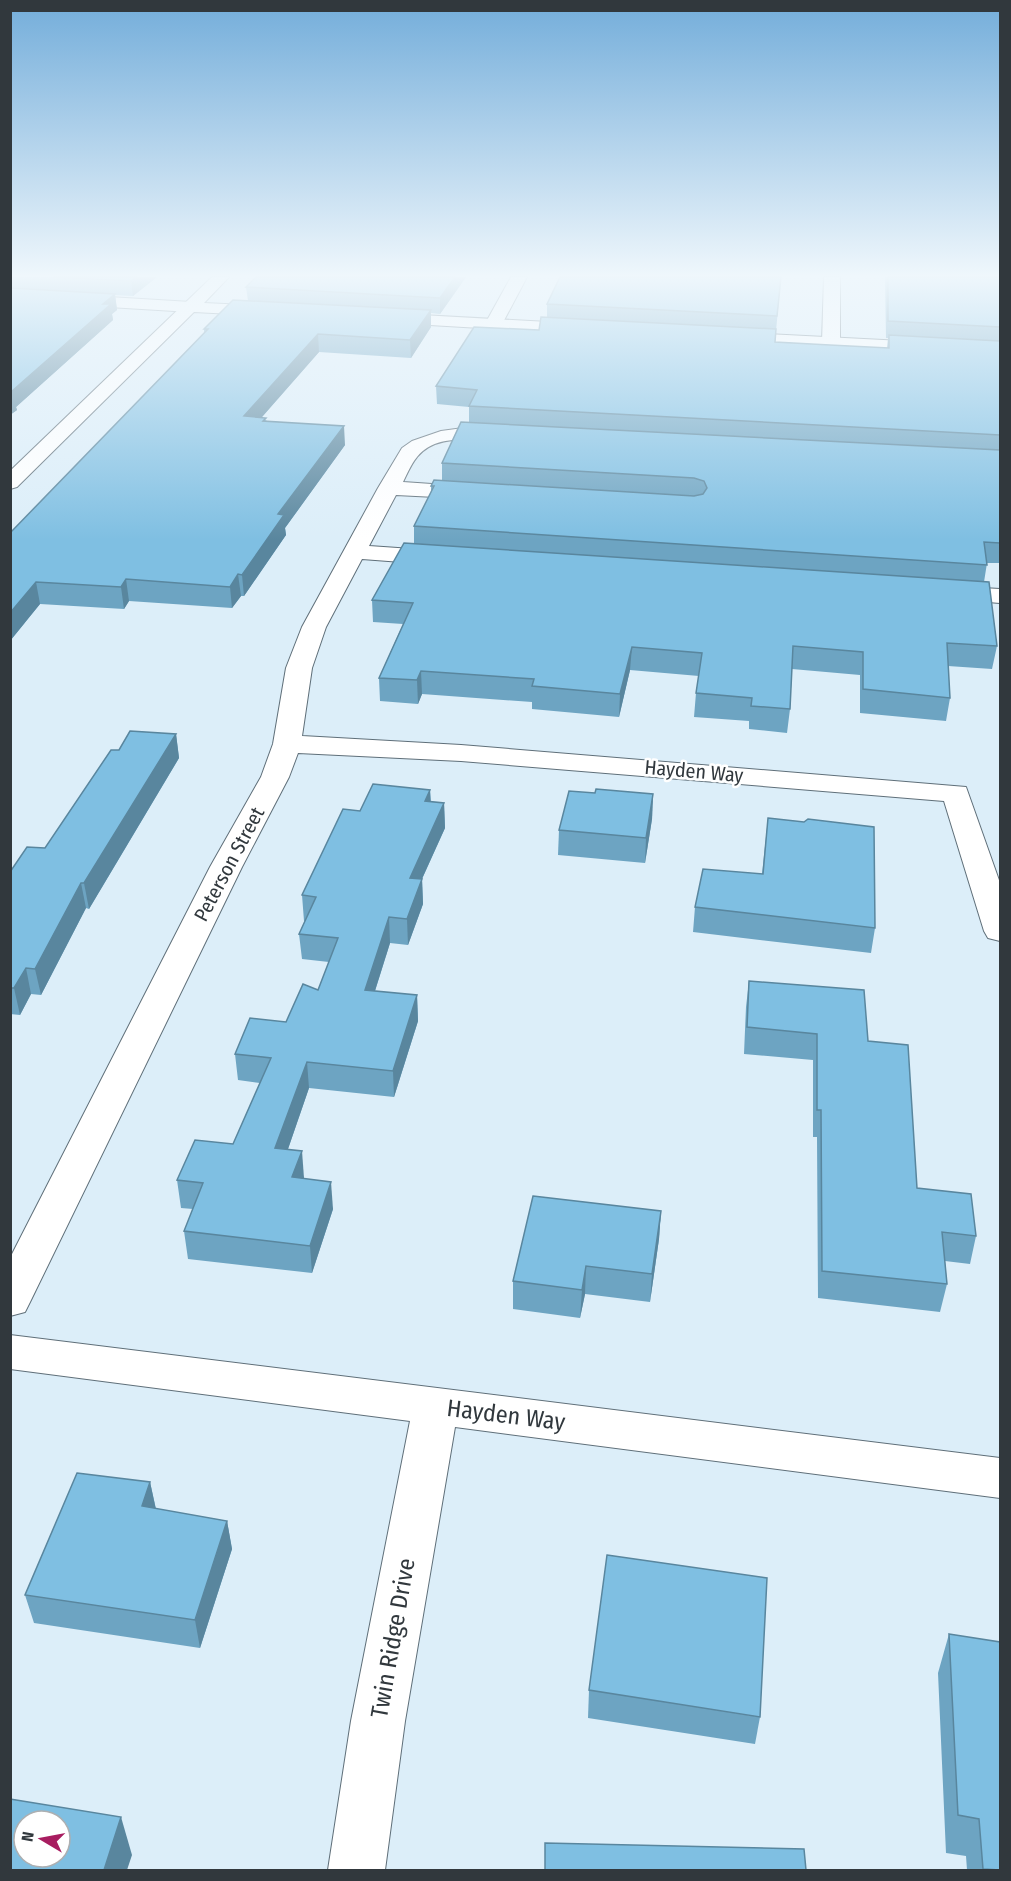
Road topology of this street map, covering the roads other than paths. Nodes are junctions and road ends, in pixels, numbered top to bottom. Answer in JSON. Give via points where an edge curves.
{"nodes":[{"id":1,"x":132,"y":365,"type":"edge"},
{"id":2,"x":521,"y":434,"type":"edge"},
{"id":3,"x":10,"y":483,"type":"edge"},
{"id":4,"x":390,"y":488,"type":"junction"},
{"id":5,"x":495,"y":495,"type":"edge"},
{"id":6,"x":356,"y":552,"type":"junction"},
{"id":7,"x":463,"y":560,"type":"edge"},
{"id":8,"x":929,"y":592,"type":"edge"},
{"id":9,"x":1000,"y":596,"type":"edge"},
{"id":10,"x":287,"y":744,"type":"junction"},
{"id":11,"x":1000,"y":931,"type":"edge"},
{"id":12,"x":10,"y":1300,"type":"edge"},
{"id":13,"x":10,"y":1352,"type":"edge"},
{"id":14,"x":436,"y":1406,"type":"junction"},
{"id":15,"x":1000,"y":1478,"type":"edge"},
{"id":16,"x":356,"y":1870,"type":"edge"}],
"edges":[{"from":1,"to":3,"type":"street"},
{"from":2,"to":4,"type":"street","name":"Peterson Street","via":[[475,432],[420,444],[409,452]]},
{"from":4,"to":5,"type":"street"},
{"from":4,"to":6,"type":"street","name":"Peterson Street"},
{"from":6,"to":7,"type":"street"},
{"from":6,"to":10,"type":"street","name":"Peterson Street","via":[[314,627],[303,658]]},
{"from":8,"to":9,"type":"street"},
{"from":10,"to":11,"type":"street","name":"Hayden Way","via":[[460,753],[956,792]]},
{"from":10,"to":12,"type":"street","name":"Peterson Street","via":[[275,777],[226,867]]},
{"from":13,"to":14,"type":"street","name":"Hayden Way"},
{"from":14,"to":15,"type":"street","name":"Hayden Way"},
{"from":14,"to":16,"type":"street","name":"Twin Ridge Drive","via":[[378,1721]]}]}
